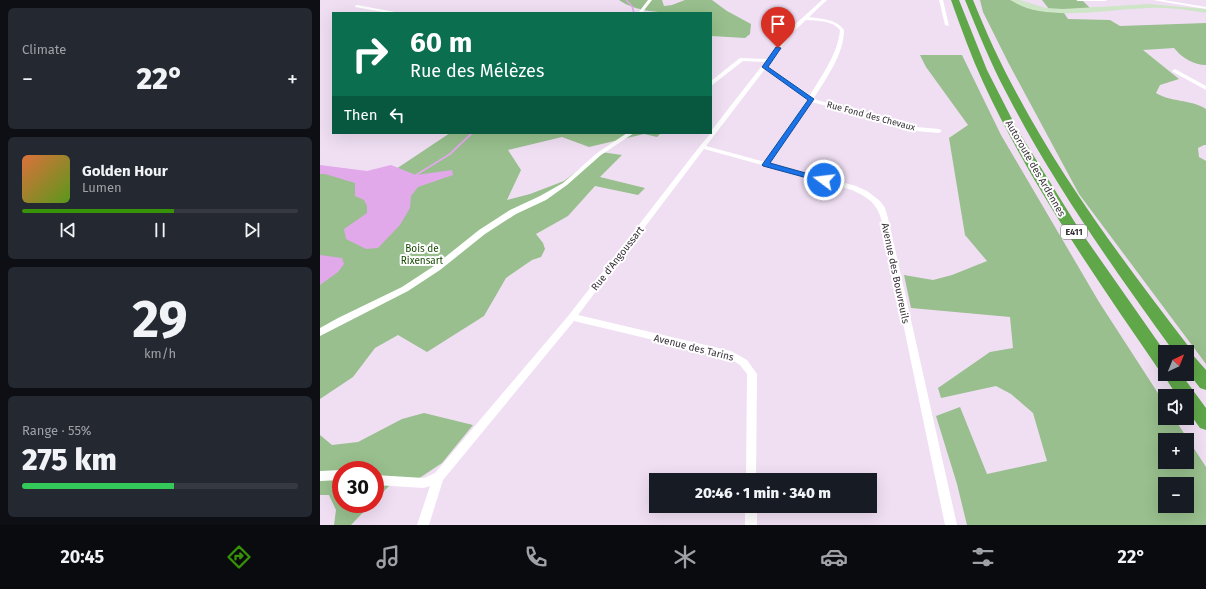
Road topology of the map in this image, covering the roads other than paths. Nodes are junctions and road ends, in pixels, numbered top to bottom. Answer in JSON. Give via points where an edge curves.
{"nodes":[{"id":1,"x":650,"y":0,"type":"edge"},
{"id":2,"x":825,"y":0,"type":"edge"},
{"id":3,"x":941,"y":0,"type":"edge"},
{"id":4,"x":955,"y":0,"type":"edge"},
{"id":5,"x":969,"y":0,"type":"edge"},
{"id":6,"x":977,"y":0,"type":"edge"},
{"id":7,"x":1014,"y":0,"type":"edge"},
{"id":8,"x":1078,"y":0,"type":"edge"},
{"id":9,"x":1105,"y":0,"type":"edge"},
{"id":10,"x":1155,"y":0,"type":"edge"},
{"id":11,"x":357,"y":6,"type":"dead end"},
{"id":12,"x":1206,"y":10,"type":"edge"},
{"id":13,"x":390,"y":12,"type":"edge"},
{"id":14,"x":641,"y":12,"type":"edge"},
{"id":15,"x":805,"y":18,"type":"junction"},
{"id":16,"x":947,"y":25,"type":"dead end"},
{"id":17,"x":767,"y":64,"type":"junction"},
{"id":18,"x":1175,"y":71,"type":"dead end"},
{"id":19,"x":712,"y":83,"type":"edge"},
{"id":20,"x":1006,"y":83,"type":"junction"},
{"id":21,"x":1206,"y":88,"type":"edge"},
{"id":22,"x":811,"y":99,"type":"junction"},
{"id":23,"x":939,"y":131,"type":"dead end"},
{"id":24,"x":629,"y":134,"type":"edge"},
{"id":25,"x":702,"y":147,"type":"junction"},
{"id":26,"x":766,"y":165,"type":"junction"},
{"id":27,"x":572,"y":317,"type":"junction"},
{"id":28,"x":320,"y":332,"type":"edge"},
{"id":29,"x":1178,"y":345,"type":"edge"},
{"id":30,"x":1158,"y":355,"type":"edge"},
{"id":31,"x":1194,"y":367,"type":"edge"},
{"id":32,"x":1206,"y":383,"type":"edge"},
{"id":33,"x":1194,"y":406,"type":"edge"},
{"id":34,"x":1206,"y":422,"type":"edge"},
{"id":35,"x":751,"y":473,"type":"edge"},
{"id":36,"x":320,"y":476,"type":"edge"},
{"id":37,"x":332,"y":476,"type":"edge"},
{"id":38,"x":439,"y":477,"type":"junction"},
{"id":39,"x":384,"y":481,"type":"edge"},
{"id":40,"x":751,"y":513,"type":"edge"},
{"id":41,"x":423,"y":525,"type":"edge"},
{"id":42,"x":751,"y":525,"type":"edge"},
{"id":43,"x":951,"y":525,"type":"edge"}],
"edges":[{"from":1,"to":14,"type":"street"},
{"from":2,"to":15,"type":"street","name":"Rue d'Angoussart"},
{"from":3,"to":16,"type":"street"},
{"from":4,"to":30,"type":"highway","name":"Autoroute des Ardennes","number":"E411","via":[[972,47],[1023,148],[1117,298]]},
{"from":5,"to":20,"type":"highway","name":"Autoroute des Ardennes","number":"E411"},
{"from":6,"to":20,"type":"highway","via":[[983,20],[1010,77]]},
{"from":7,"to":12,"type":"street","via":[[1060,11],[1158,6]]},
{"from":8,"to":9,"type":"street"},
{"from":10,"to":12,"type":"street"},
{"from":11,"to":13,"type":"street"},
{"from":15,"to":17,"type":"street","name":"Rue d'Angoussart","via":[[792,30]]},
{"from":15,"to":22,"type":"street","via":[[834,23],[842,29],[844,35],[832,64]]},
{"from":17,"to":19,"type":"street","via":[[750,59],[742,60]]},
{"from":17,"to":22,"type":"street","name":"Rue Fond des Chevaux"},
{"from":17,"to":25,"type":"street","name":"Rue d'Angoussart"},
{"from":18,"to":21,"type":"street"},
{"from":20,"to":29,"type":"highway","name":"Autoroute des Ardennes","number":"E411","via":[[1042,148],[1091,225]]},
{"from":22,"to":23,"type":"street","name":"Rue Fond des Chevaux","via":[[916,129]]},
{"from":22,"to":26,"type":"street"},
{"from":24,"to":28,"type":"street","via":[[599,154],[565,184],[482,232],[437,268],[405,289]]},
{"from":25,"to":26,"type":"street","name":"Avenue des Bouvreuils"},
{"from":25,"to":27,"type":"street","name":"Rue d'Angoussart"},
{"from":26,"to":43,"type":"street","name":"Avenue des Bouvreuils","via":[[854,188],[879,204],[887,229]]},
{"from":27,"to":35,"type":"street","name":"Avenue des Tarins","via":[[731,355],[748,366],[752,374]]},
{"from":27,"to":38,"type":"street","name":"Rue d'Angoussart"},
{"from":31,"to":32,"type":"highway"},
{"from":33,"to":34,"type":"highway"},
{"from":36,"to":37,"type":"street"},
{"from":38,"to":39,"type":"street","via":[[424,483]]},
{"from":38,"to":41,"type":"street","name":"Rue d'Angoussart"},
{"from":40,"to":42,"type":"street"}]}
